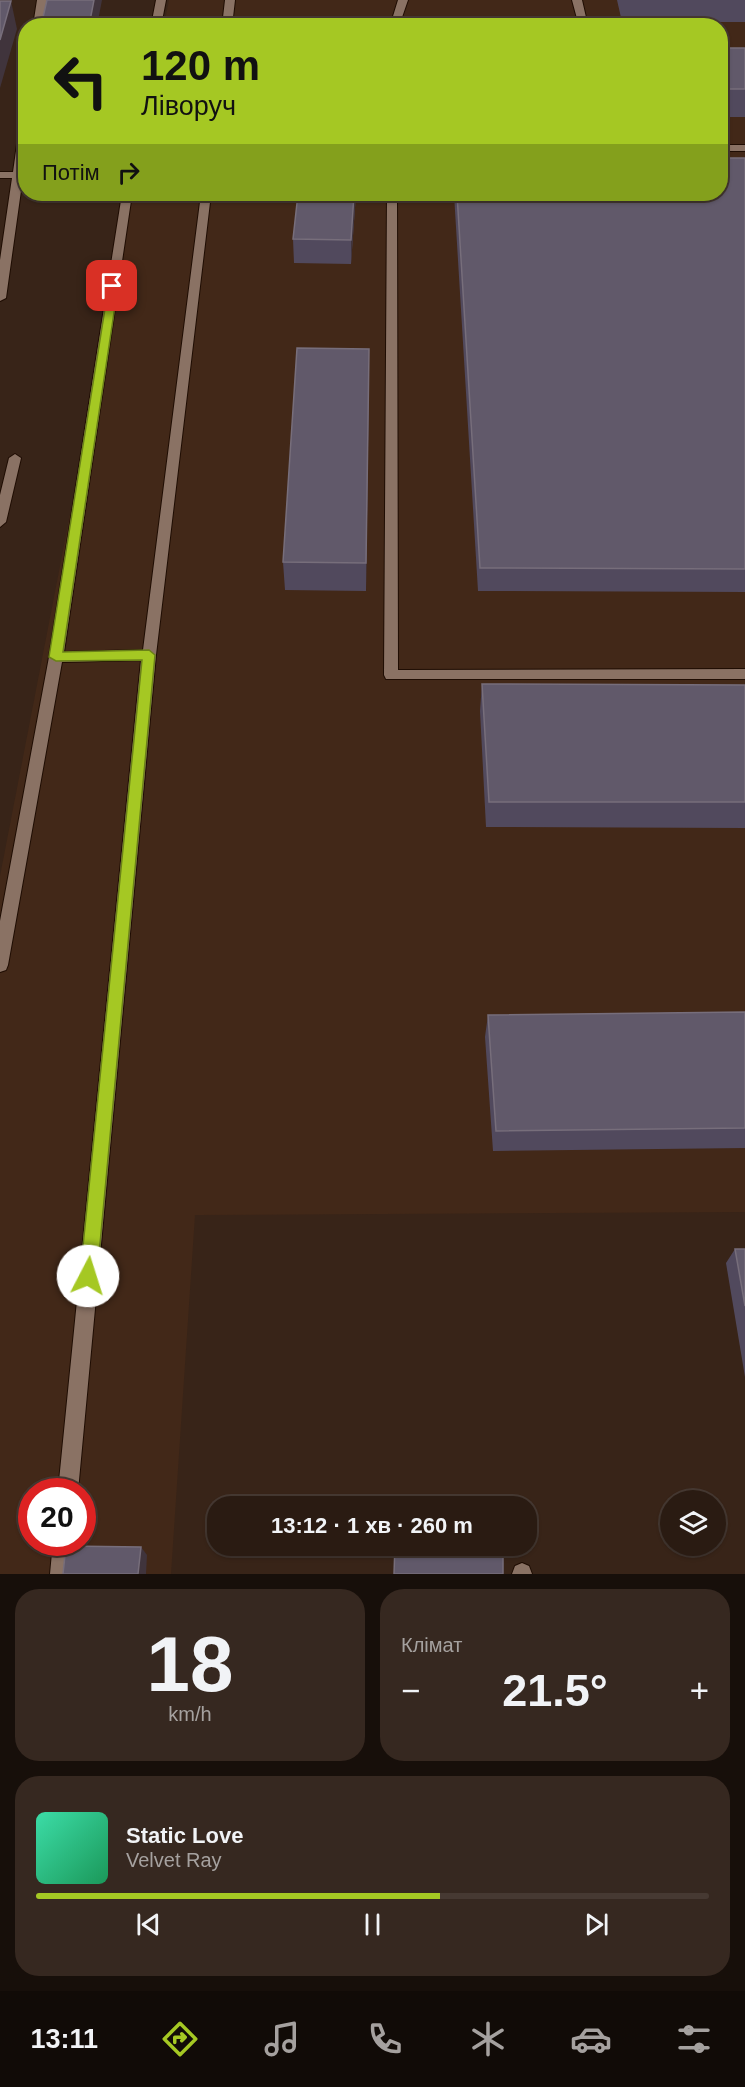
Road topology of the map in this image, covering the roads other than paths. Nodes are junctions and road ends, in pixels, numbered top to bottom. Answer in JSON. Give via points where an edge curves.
{"nodes":[{"id":1,"x":42,"y":0,"type":"edge"},
{"id":2,"x":161,"y":0,"type":"edge"},
{"id":3,"x":230,"y":0,"type":"edge"},
{"id":4,"x":403,"y":0,"type":"edge"},
{"id":5,"x":577,"y":0,"type":"edge"},
{"id":6,"x":39,"y":18,"type":"edge"},
{"id":7,"x":158,"y":18,"type":"edge"},
{"id":8,"x":228,"y":18,"type":"edge"},
{"id":9,"x":397,"y":18,"type":"edge"},
{"id":10,"x":582,"y":18,"type":"edge"},
{"id":11,"x":728,"y":148,"type":"edge"},
{"id":12,"x":745,"y":148,"type":"edge"},
{"id":13,"x":18,"y":169,"type":"edge"},
{"id":14,"x":0,"y":175,"type":"edge"},
{"id":15,"x":17,"y":176,"type":"junction"},
{"id":16,"x":126,"y":201,"type":"edge"},
{"id":17,"x":205,"y":201,"type":"edge"},
{"id":18,"x":392,"y":201,"type":"edge"},
{"id":19,"x":0,"y":298,"type":"edge"},
{"id":20,"x":15,"y":458,"type":"dead end"},
{"id":21,"x":0,"y":522,"type":"edge"},
{"id":22,"x":149,"y":655,"type":"junction"},
{"id":23,"x":56,"y":657,"type":"junction"},
{"id":24,"x":745,"y":674,"type":"edge"},
{"id":25,"x":0,"y":965,"type":"edge"},
{"id":26,"x":69,"y":1478,"type":"edge"},
{"id":27,"x":62,"y":1556,"type":"edge"},
{"id":28,"x":60,"y":1574,"type":"edge"}],
"edges":[{"from":1,"to":6,"type":"lane"},
{"from":2,"to":7,"type":"lane"},
{"from":3,"to":8,"type":"lane"},
{"from":4,"to":9,"type":"lane"},
{"from":5,"to":10,"type":"lane"},
{"from":11,"to":12,"type":"lane"},
{"from":13,"to":15,"type":"lane"},
{"from":14,"to":15,"type":"lane"},
{"from":15,"to":19,"type":"lane"},
{"from":16,"to":23,"type":"lane"},
{"from":17,"to":22,"type":"lane"},
{"from":18,"to":24,"type":"lane","via":[[391,675]]},
{"from":20,"to":21,"type":"lane"},
{"from":22,"to":23,"type":"lane"},
{"from":22,"to":26,"type":"lane"},
{"from":23,"to":25,"type":"lane"},
{"from":27,"to":28,"type":"lane"}]}
